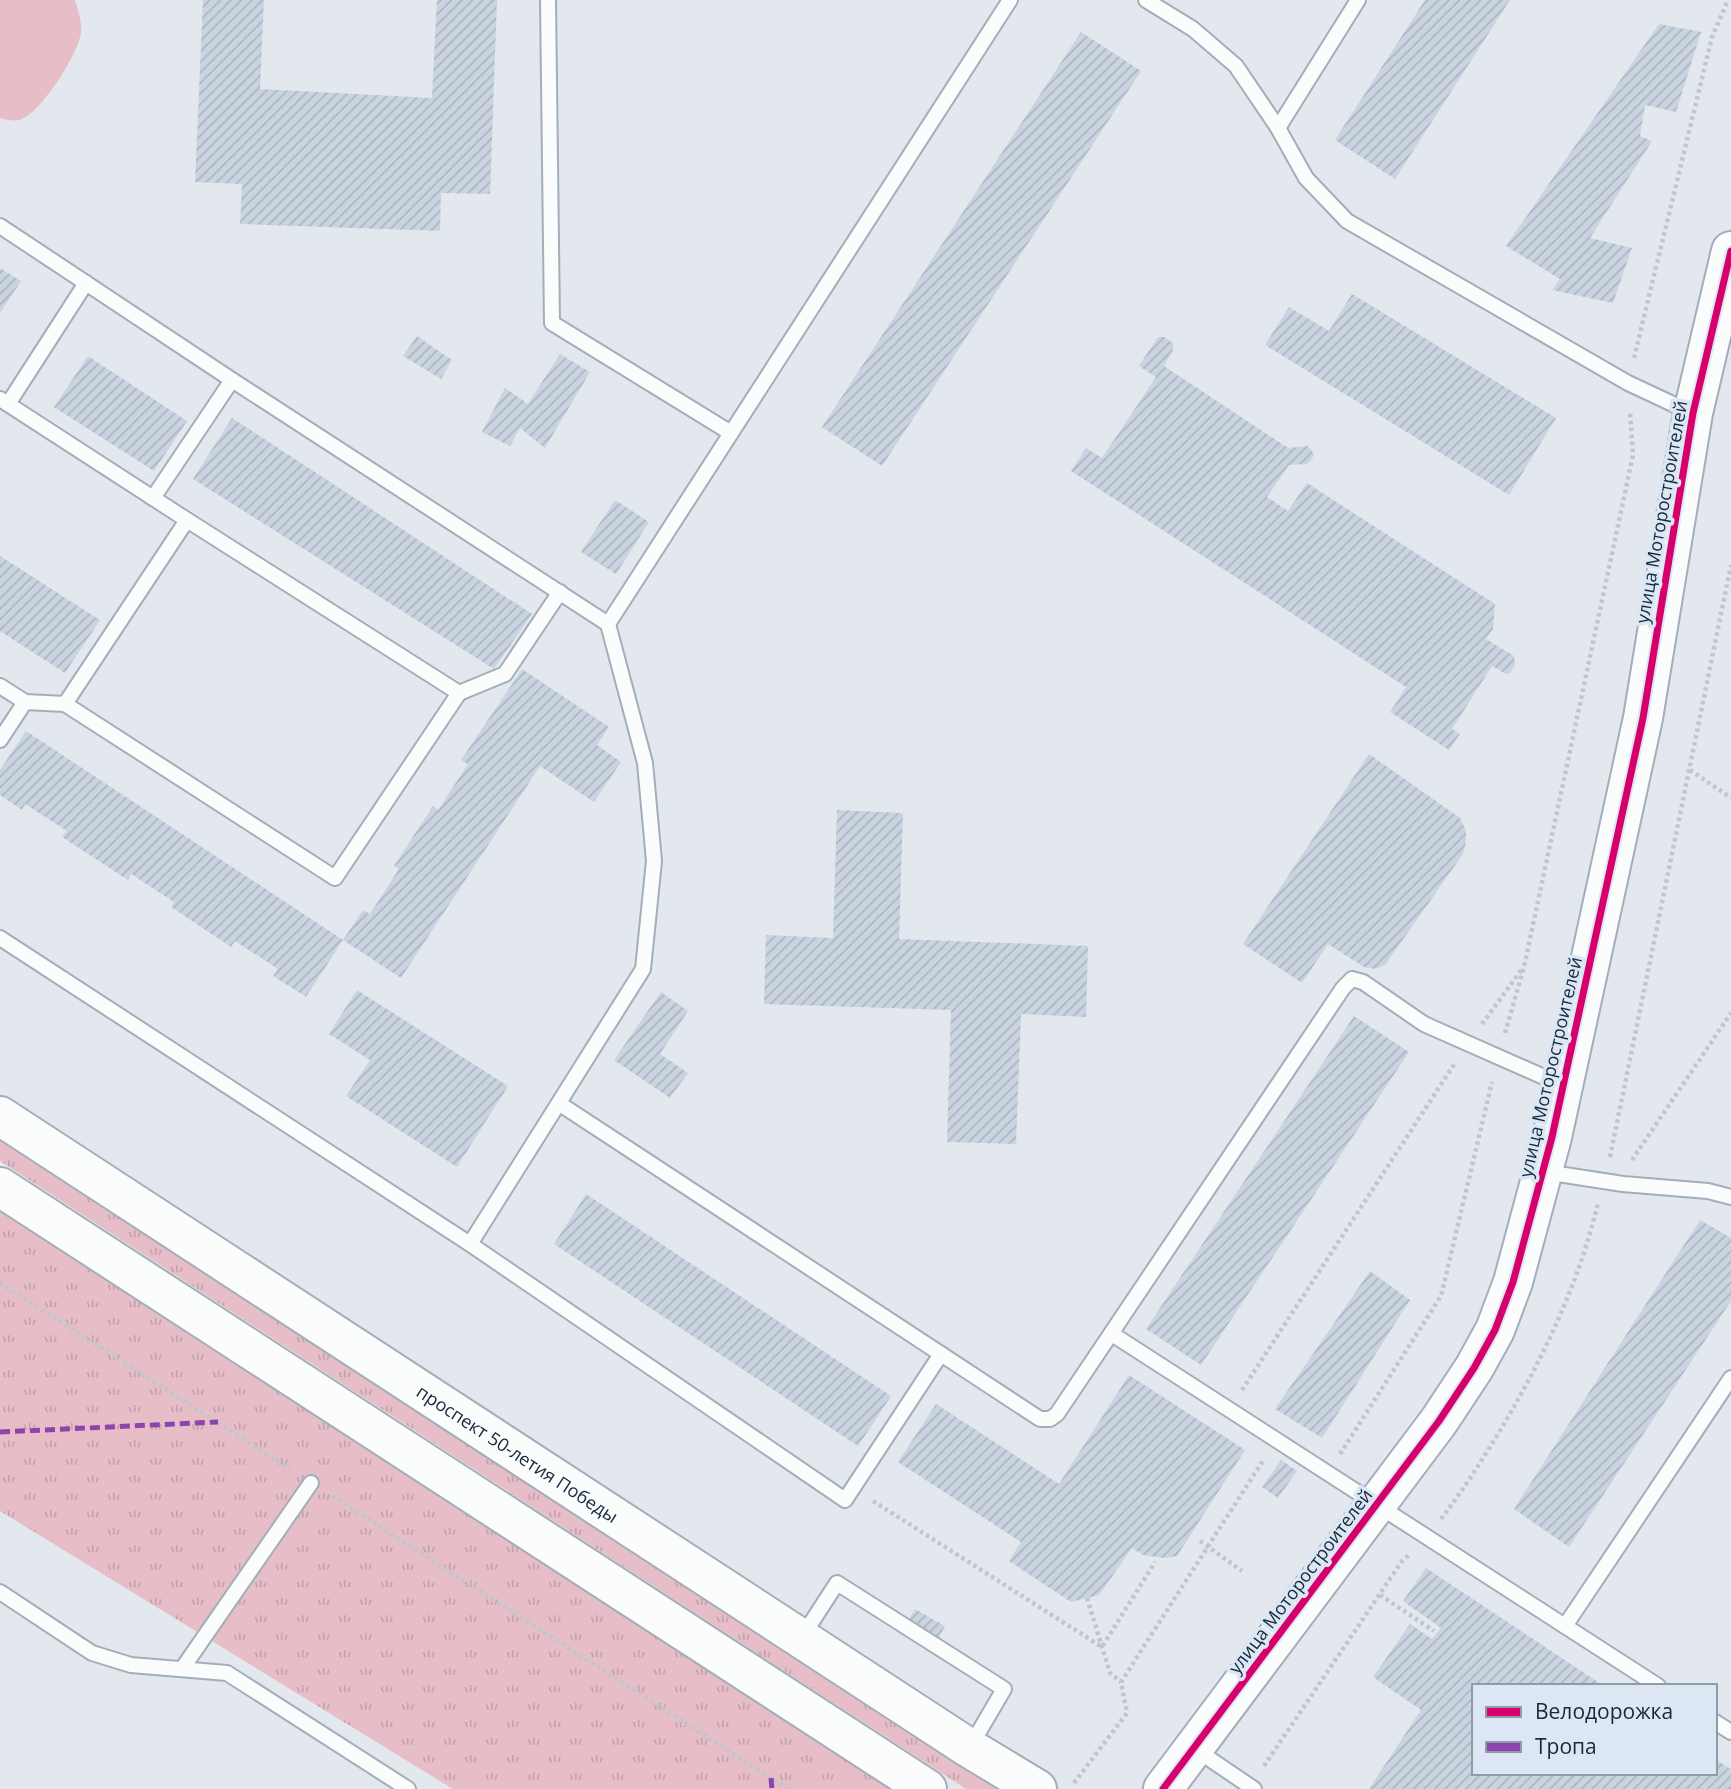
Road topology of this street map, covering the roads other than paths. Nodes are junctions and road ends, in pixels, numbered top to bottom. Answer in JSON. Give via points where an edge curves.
{"nodes":[{"id":1,"x":548,"y":0,"type":"edge"},
{"id":2,"x":1010,"y":0,"type":"edge"},
{"id":3,"x":1146,"y":0,"type":"edge"},
{"id":4,"x":1358,"y":0,"type":"edge"},
{"id":5,"x":1278,"y":128,"type":"junction"},
{"id":6,"x":0,"y":226,"type":"edge"},
{"id":7,"x":1731,"y":251,"type":"edge"},
{"id":8,"x":86,"y":283,"type":"junction"},
{"id":9,"x":232,"y":380,"type":"junction"},
{"id":10,"x":4,"y":402,"type":"edge"},
{"id":11,"x":1693,"y":413,"type":"junction"},
{"id":12,"x":732,"y":433,"type":"junction"},
{"id":13,"x":153,"y":498,"type":"junction"},
{"id":14,"x":187,"y":520,"type":"junction"},
{"id":15,"x":560,"y":592,"type":"junction"},
{"id":16,"x":608,"y":624,"type":"junction"},
{"id":17,"x":0,"y":686,"type":"edge"},
{"id":18,"x":459,"y":694,"type":"junction"},
{"id":19,"x":25,"y":702,"type":"junction"},
{"id":20,"x":65,"y":704,"type":"junction"},
{"id":21,"x":0,"y":740,"type":"edge"},
{"id":22,"x":0,"y":938,"type":"edge"},
{"id":23,"x":1564,"y":1086,"type":"junction"},
{"id":24,"x":560,"y":1104,"type":"junction"},
{"id":25,"x":0,"y":1116,"type":"edge"},
{"id":26,"x":1543,"y":1172,"type":"junction"},
{"id":27,"x":0,"y":1187,"type":"edge"},
{"id":28,"x":1731,"y":1197,"type":"edge"},
{"id":29,"x":470,"y":1244,"type":"junction"},
{"id":30,"x":1112,"y":1335,"type":"junction"},
{"id":31,"x":942,"y":1354,"type":"junction"},
{"id":32,"x":1731,"y":1378,"type":"edge"},
{"id":33,"x":311,"y":1483,"type":"road end"},
{"id":34,"x":1377,"y":1503,"type":"junction"},
{"id":35,"x":0,"y":1592,"type":"edge"},
{"id":36,"x":1565,"y":1626,"type":"junction"},
{"id":37,"x":801,"y":1639,"type":"junction"},
{"id":38,"x":182,"y":1670,"type":"junction"},
{"id":39,"x":1655,"y":1684,"type":"edge"},
{"id":40,"x":969,"y":1748,"type":"junction"},
{"id":41,"x":1194,"y":1748,"type":"junction"},
{"id":42,"x":408,"y":1789,"type":"edge"},
{"id":43,"x":927,"y":1789,"type":"edge"},
{"id":44,"x":1037,"y":1789,"type":"edge"},
{"id":45,"x":1163,"y":1789,"type":"edge"},
{"id":46,"x":1254,"y":1789,"type":"edge"}],
"edges":[{"from":1,"to":12,"type":"lane","via":[[552,323]]},
{"from":2,"to":12,"type":"lane"},
{"from":3,"to":5,"type":"lane","via":[[1193,29],[1236,66]]},
{"from":4,"to":5,"type":"lane"},
{"from":5,"to":11,"type":"lane","via":[[1306,178],[1347,221],[1628,383]]},
{"from":6,"to":8,"type":"lane"},
{"from":7,"to":11,"type":"main road","name":"улица Моторостроителей"},
{"from":8,"to":9,"type":"lane"},
{"from":8,"to":10,"type":"lane"},
{"from":9,"to":13,"type":"lane"},
{"from":9,"to":15,"type":"lane"},
{"from":10,"to":13,"type":"lane"},
{"from":11,"to":23,"type":"main road","name":"улица Моторостроителей","via":[[1643,718]]},
{"from":12,"to":16,"type":"lane"},
{"from":13,"to":14,"type":"lane"},
{"from":14,"to":18,"type":"lane"},
{"from":14,"to":20,"type":"lane"},
{"from":15,"to":16,"type":"lane"},
{"from":15,"to":18,"type":"lane","via":[[505,674]]},
{"from":16,"to":24,"type":"lane","via":[[645,763],[654,861],[643,968]]},
{"from":17,"to":19,"type":"lane"},
{"from":18,"to":20,"type":"lane","via":[[335,878]]},
{"from":19,"to":20,"type":"lane"},
{"from":19,"to":21,"type":"lane"},
{"from":22,"to":29,"type":"lane"},
{"from":23,"to":26,"type":"main road","name":"улица Моторостроителей"},
{"from":23,"to":30,"type":"lane","via":[[1424,1024],[1352,979]]},
{"from":24,"to":29,"type":"lane"},
{"from":24,"to":31,"type":"lane"},
{"from":25,"to":37,"type":"main road","name":"проспект 50-летия Победы"},
{"from":26,"to":28,"type":"lane"},
{"from":26,"to":34,"type":"main road","name":"улица Моторостроителей","via":[[1495,1330],[1439,1421]]},
{"from":27,"to":43,"type":"main road"},
{"from":29,"to":31,"type":"lane","via":[[845,1500]]},
{"from":30,"to":31,"type":"lane","via":[[1050,1419],[1041,1419]]},
{"from":30,"to":34,"type":"lane"},
{"from":32,"to":36,"type":"lane"},
{"from":33,"to":38,"type":"lane"},
{"from":34,"to":36,"type":"lane"},
{"from":34,"to":41,"type":"main road","name":"улица Моторостроителей"},
{"from":35,"to":38,"type":"lane","via":[[92,1653],[131,1665]]},
{"from":36,"to":39,"type":"lane"},
{"from":37,"to":40,"type":"main road","name":"проспект 50-летия Победы"},
{"from":37,"to":40,"type":"lane","via":[[837,1583],[1004,1689]]},
{"from":38,"to":42,"type":"lane","via":[[227,1673]]},
{"from":40,"to":44,"type":"main road","name":"проспект 50-летия Победы"},
{"from":41,"to":45,"type":"main road","name":"улица Моторостроителей"},
{"from":41,"to":46,"type":"lane"}]}
